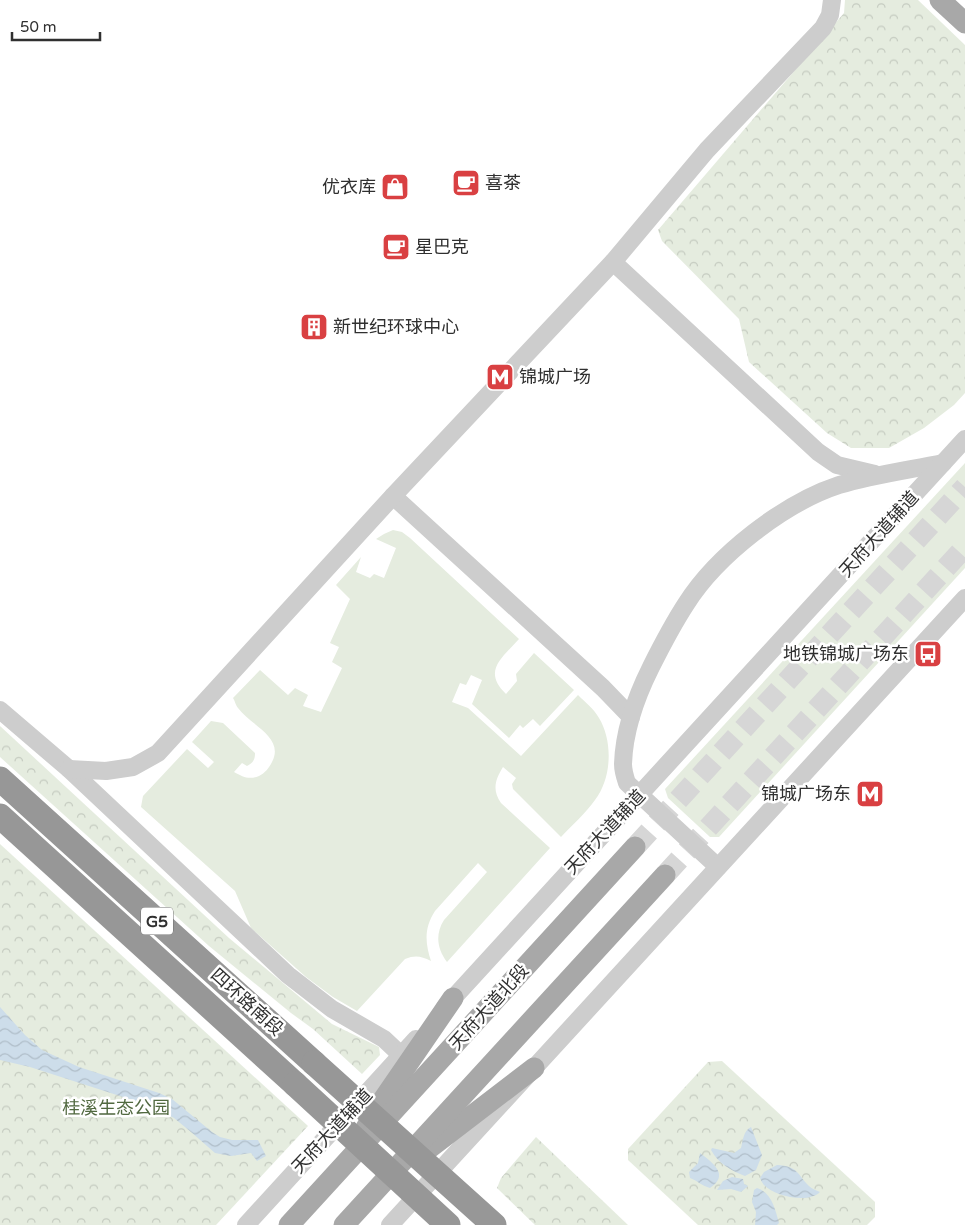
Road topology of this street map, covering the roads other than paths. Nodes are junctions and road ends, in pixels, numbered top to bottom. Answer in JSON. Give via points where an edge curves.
{"nodes":[{"id":1,"x":832,"y":0,"type":"edge"},
{"id":2,"x":940,"y":0,"type":"edge"},
{"id":3,"x":962,"y":0,"type":"edge"},
{"id":4,"x":965,"y":3,"type":"edge"},
{"id":5,"x":965,"y":23,"type":"edge"},
{"id":6,"x":613,"y":262,"type":"junction"},
{"id":7,"x":965,"y":439,"type":"edge"},
{"id":8,"x":943,"y":463,"type":"junction"},
{"id":9,"x":884,"y":475,"type":"junction"},
{"id":10,"x":393,"y":496,"type":"junction"},
{"id":11,"x":965,"y":598,"type":"edge"},
{"id":12,"x":0,"y":710,"type":"edge"},
{"id":13,"x":631,"y":716,"type":"junction"},
{"id":14,"x":69,"y":768,"type":"junction"},
{"id":15,"x":0,"y":778,"type":"edge"},
{"id":16,"x":640,"y":795,"type":"junction"},
{"id":17,"x":0,"y":816,"type":"edge"},
{"id":18,"x":635,"y":847,"type":"tunnel mouth"},
{"id":19,"x":718,"y":867,"type":"junction"},
{"id":20,"x":665,"y":875,"type":"tunnel mouth"},
{"id":21,"x":453,"y":998,"type":"junction"},
{"id":22,"x":401,"y":1055,"type":"junction"},
{"id":23,"x":534,"y":1068,"type":"junction"},
{"id":24,"x":343,"y":1167,"type":"junction"},
{"id":25,"x":372,"y":1194,"type":"junction"},
{"id":26,"x":246,"y":1225,"type":"edge"},
{"id":27,"x":289,"y":1225,"type":"edge"},
{"id":28,"x":344,"y":1225,"type":"edge"},
{"id":29,"x":390,"y":1225,"type":"edge"},
{"id":30,"x":448,"y":1225,"type":"edge"},
{"id":31,"x":494,"y":1225,"type":"edge"}],
"edges":[{"from":1,"to":6,"type":"street","via":[[830,15],[823,28],[707,150]]},
{"from":2,"to":5,"type":"main road"},
{"from":3,"to":4,"type":"main road"},
{"from":6,"to":9,"type":"street","via":[[818,452],[837,465]]},
{"from":6,"to":10,"type":"street"},
{"from":7,"to":8,"type":"street","name":"天府大道辅道"},
{"from":8,"to":9,"type":"street"},
{"from":8,"to":16,"type":"street","name":"天府大道辅道"},
{"from":9,"to":13,"type":"street","via":[[839,485],[796,504],[753,533],[717,564],[687,602],[663,644],[639,691]]},
{"from":10,"to":13,"type":"street"},
{"from":10,"to":14,"type":"street","via":[[158,753],[134,767],[106,771]]},
{"from":11,"to":19,"type":"street"},
{"from":12,"to":14,"type":"street"},
{"from":13,"to":16,"type":"street","via":[[623,766],[627,782]]},
{"from":14,"to":22,"type":"street","via":[[288,975],[332,1009],[384,1039]]},
{"from":15,"to":31,"type":"highway","name":"四环路南段","number":"G5","bridge":true},
{"from":16,"to":19,"type":"street"},
{"from":16,"to":21,"type":"street","name":"天府大道辅道"},
{"from":17,"to":30,"type":"highway","name":"四环路南段","number":"G5","bridge":true},
{"from":18,"to":24,"type":"main road","name":"天府大道北段"},
{"from":19,"to":23,"type":"street"},
{"from":20,"to":25,"type":"main road"},
{"from":21,"to":22,"type":"street","name":"天府大道辅道"},
{"from":21,"to":24,"type":"main road","via":[[383,1100]]},
{"from":22,"to":26,"type":"street","name":"天府大道辅道"},
{"from":23,"to":25,"type":"main road"},
{"from":23,"to":29,"type":"street"},
{"from":24,"to":27,"type":"main road"},
{"from":25,"to":28,"type":"main road"}]}
